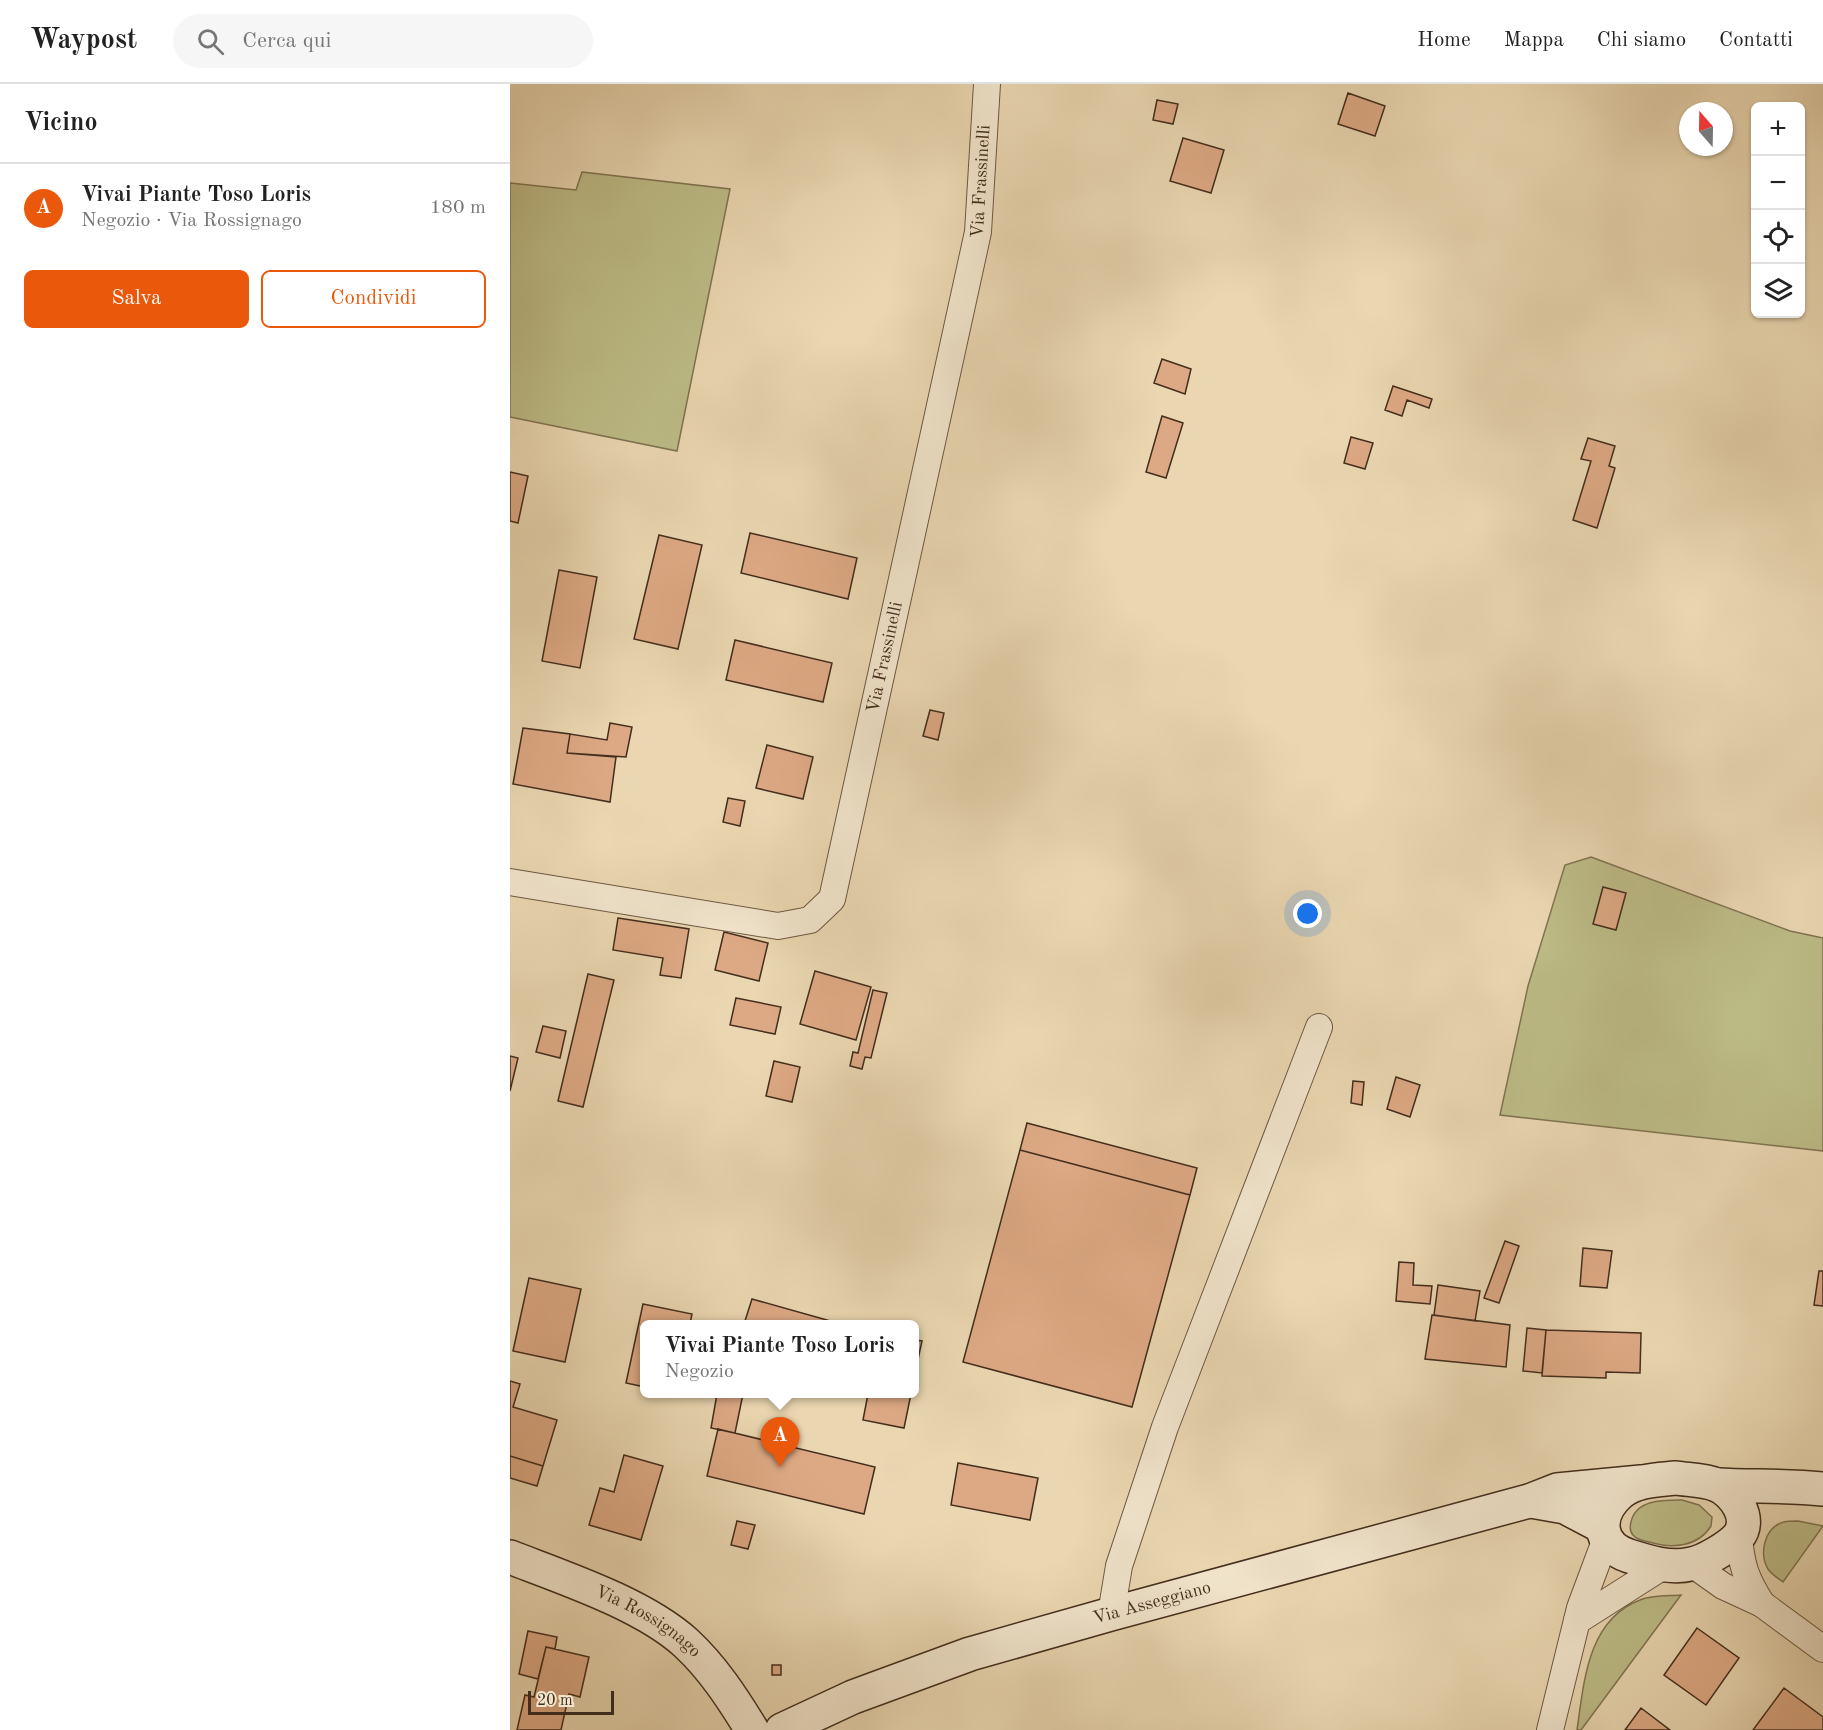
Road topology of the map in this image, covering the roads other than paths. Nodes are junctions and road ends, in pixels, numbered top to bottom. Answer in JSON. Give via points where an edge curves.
{"nodes":[{"id":1,"x":987,"y":84,"type":"edge"},
{"id":2,"x":510,"y":882,"type":"edge"},
{"id":3,"x":1319,"y":1027,"type":"dead end"},
{"id":4,"x":1641,"y":1482,"type":"junction"},
{"id":5,"x":1717,"y":1485,"type":"junction"},
{"id":6,"x":1823,"y":1490,"type":"edge"},
{"id":7,"x":1529,"y":1501,"type":"junction"},
{"id":8,"x":1823,"y":1507,"type":"edge"},
{"id":9,"x":1741,"y":1529,"type":"junction"},
{"id":10,"x":1603,"y":1533,"type":"junction"},
{"id":11,"x":510,"y":1557,"type":"edge"},
{"id":12,"x":1679,"y":1565,"type":"junction"},
{"id":13,"x":1762,"y":1604,"type":"junction"},
{"id":14,"x":1111,"y":1614,"type":"junction"},
{"id":15,"x":1577,"y":1621,"type":"junction"},
{"id":16,"x":1823,"y":1649,"type":"edge"},
{"id":17,"x":752,"y":1730,"type":"edge"},
{"id":18,"x":782,"y":1730,"type":"edge"},
{"id":19,"x":1550,"y":1730,"type":"edge"}],
"edges":[{"from":1,"to":2,"type":"street","name":"Via Frassinelli","via":[[978,232],[832,899],[810,920],[778,926]]},
{"from":3,"to":14,"type":"street","via":[[1164,1426],[1119,1566]]},
{"from":4,"to":5,"type":"street","name":"Via Asseggiano","via":[[1676,1478]]},
{"from":4,"to":7,"type":"street","name":"Via Asseggiano","via":[[1557,1490]]},
{"from":4,"to":10,"type":"street","name":"Via Asseggiano","via":[[1621,1492],[1608,1507]]},
{"from":5,"to":6,"type":"street","name":"Via Asseggiano"},
{"from":5,"to":9,"type":"street","via":[[1738,1502]]},
{"from":7,"to":10,"type":"street","name":"Via Asseggiano","via":[[1565,1507]]},
{"from":7,"to":14,"type":"street","name":"Via Asseggiano"},
{"from":8,"to":9,"type":"street","via":[[1785,1504]]},
{"from":9,"to":12,"type":"street","via":[[1715,1554]]},
{"from":9,"to":13,"type":"street","via":[[1741,1562]]},
{"from":10,"to":12,"type":"street","name":"Via Asseggiano","via":[[1621,1554]]},
{"from":10,"to":15,"type":"street"},
{"from":11,"to":17,"type":"street","name":"Via Rossignago","via":[[653,1619],[686,1643],[725,1687]]},
{"from":12,"to":13,"type":"street"},
{"from":12,"to":15,"type":"street"},
{"from":13,"to":16,"type":"street"},
{"from":14,"to":18,"type":"street","name":"Via Asseggiano","via":[[907,1676]]},
{"from":15,"to":19,"type":"street"}]}
